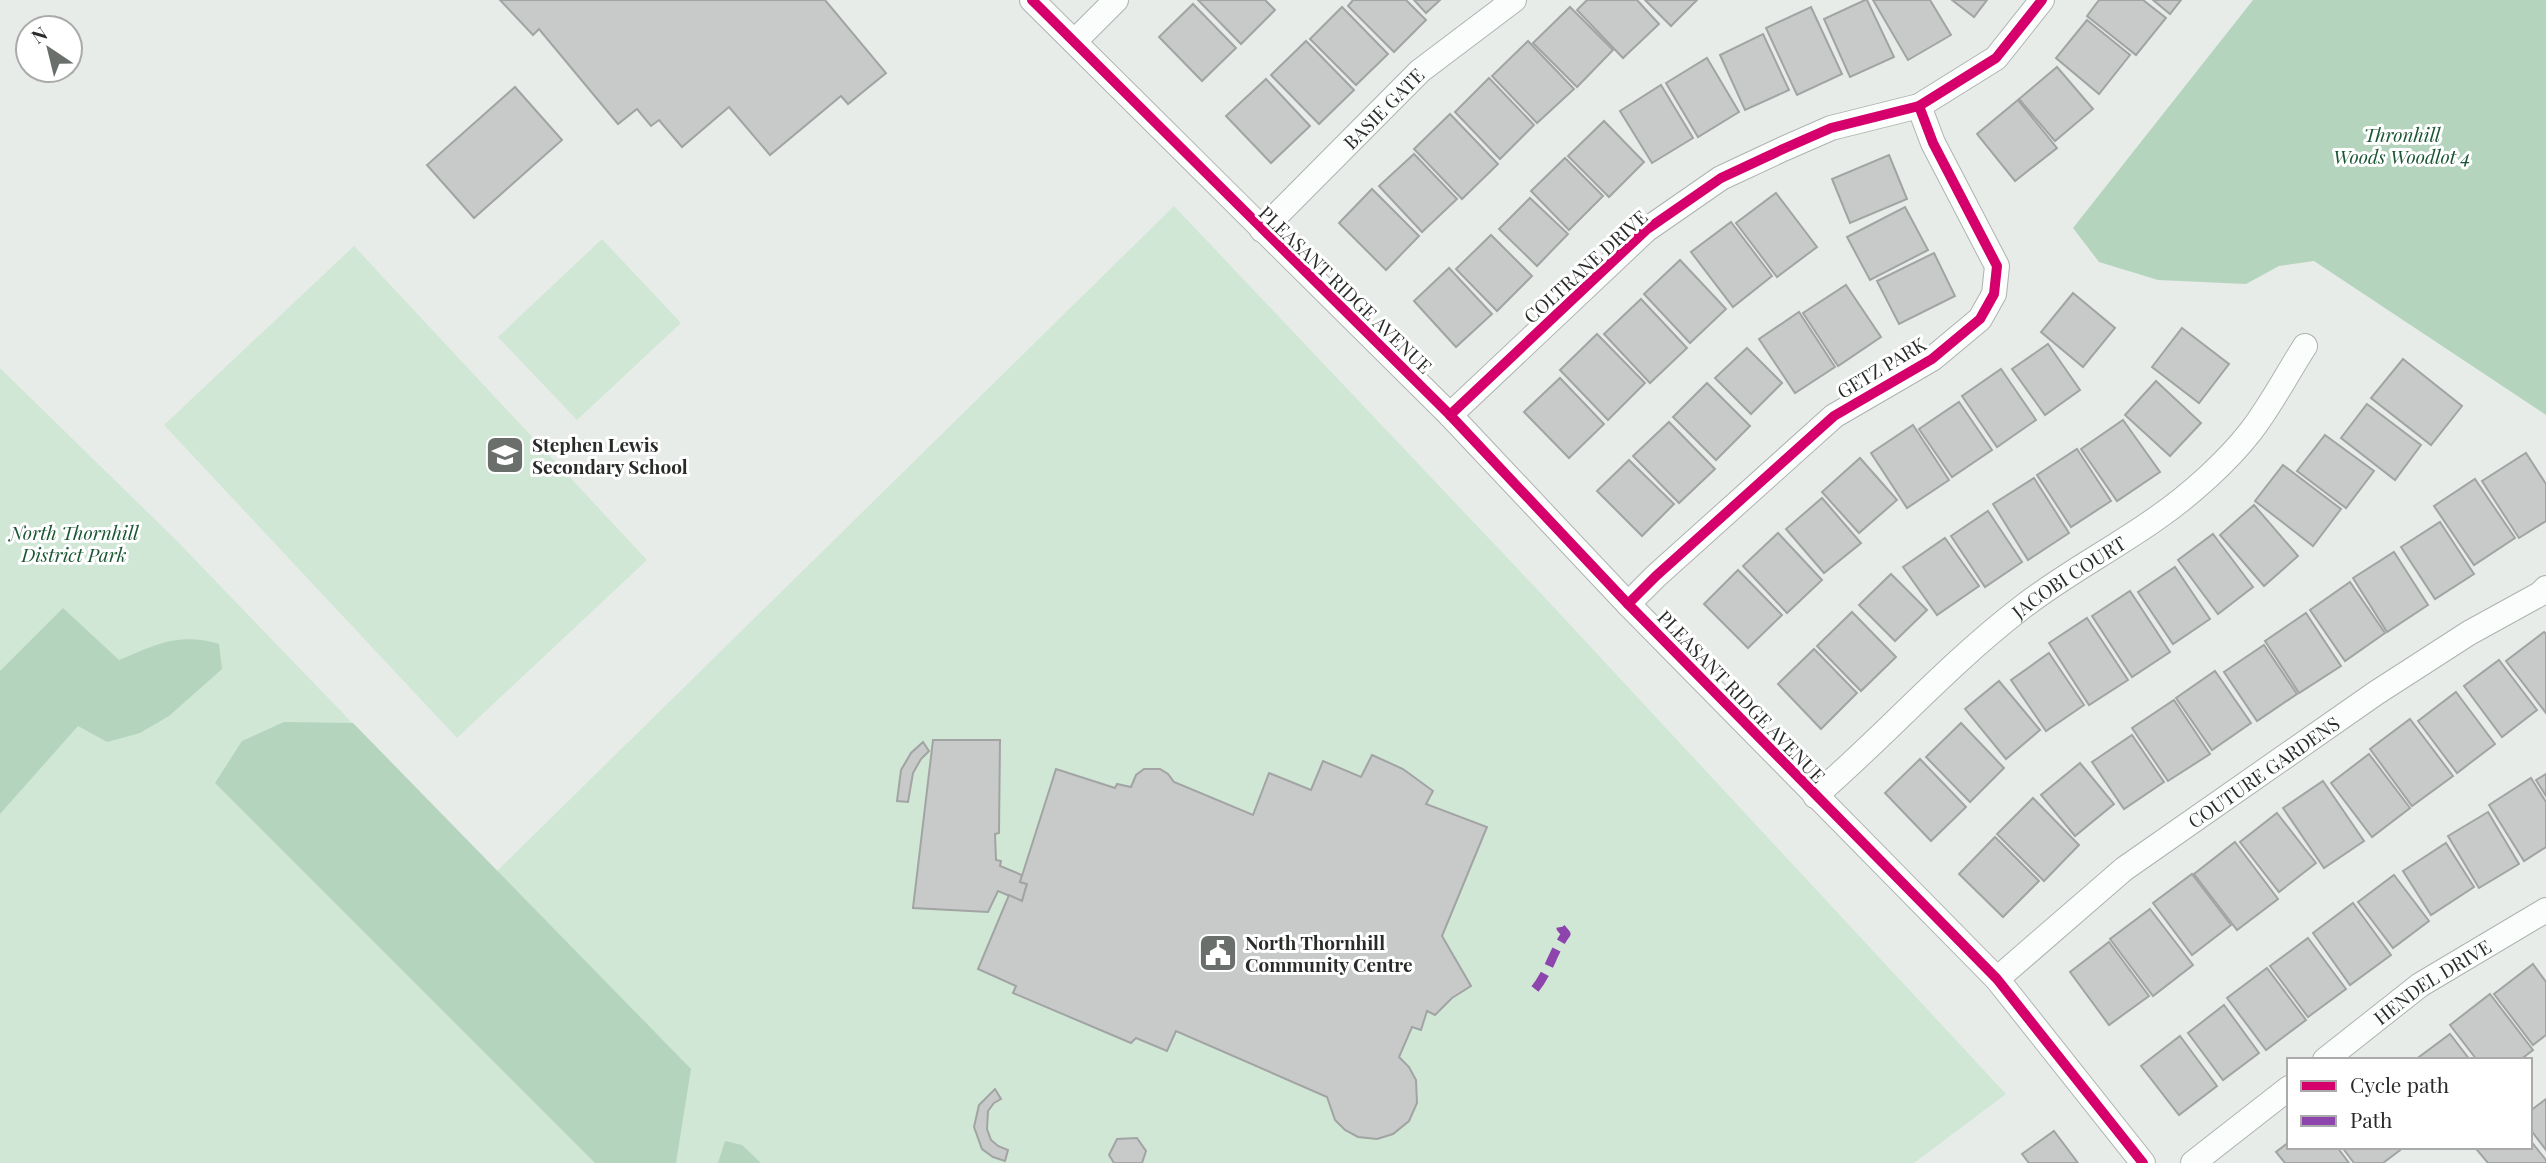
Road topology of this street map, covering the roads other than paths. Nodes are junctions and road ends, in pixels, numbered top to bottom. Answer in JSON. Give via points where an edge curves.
{"nodes":[{"id":1,"x":1032,"y":0,"type":"edge"},
{"id":2,"x":1116,"y":0,"type":"edge"},
{"id":3,"x":1514,"y":0,"type":"edge"},
{"id":4,"x":2042,"y":0,"type":"edge"},
{"id":5,"x":1075,"y":41,"type":"junction"},
{"id":6,"x":1919,"y":106,"type":"junction"},
{"id":7,"x":1262,"y":230,"type":"junction"},
{"id":8,"x":2305,"y":345,"type":"dead end"},
{"id":9,"x":1450,"y":415,"type":"junction"},
{"id":10,"x":2546,"y":588,"type":"edge"},
{"id":11,"x":1628,"y":604,"type":"junction"},
{"id":12,"x":1815,"y":796,"type":"junction"},
{"id":13,"x":2546,"y":910,"type":"edge"},
{"id":14,"x":1997,"y":979,"type":"junction"},
{"id":15,"x":2328,"y":1058,"type":"edge"},
{"id":16,"x":2287,"y":1090,"type":"edge"},
{"id":17,"x":2143,"y":1163,"type":"edge"},
{"id":18,"x":2193,"y":1163,"type":"edge"}],
"edges":[{"from":1,"to":5,"type":"street","name":"PLEASANT RIDGE AVENUE"},
{"from":2,"to":5,"type":"street"},
{"from":3,"to":7,"type":"street","name":"BASIE GATE","via":[[1420,71]]},
{"from":4,"to":6,"type":"street","name":"COLTRANE DRIVE","via":[[1996,58]]},
{"from":5,"to":7,"type":"street","name":"PLEASANT RIDGE AVENUE"},
{"from":6,"to":9,"type":"street","name":"COLTRANE DRIVE","via":[[1831,128],[1721,178],[1646,230]]},
{"from":6,"to":11,"type":"street","name":"GETZ PARK","via":[[1997,265],[1994,294],[1980,319],[1931,359],[1834,416]]},
{"from":7,"to":9,"type":"street","name":"PLEASANT RIDGE AVENUE"},
{"from":8,"to":12,"type":"street","name":"JACOBI COURT","via":[[2251,431],[2204,480],[2158,518],[2019,610],[1926,690]]},
{"from":9,"to":11,"type":"street","name":"PLEASANT RIDGE AVENUE"},
{"from":10,"to":14,"type":"street","name":"COUTURE GARDENS","via":[[2376,693],[2124,869]]},
{"from":11,"to":12,"type":"street","name":"PLEASANT RIDGE AVENUE"},
{"from":12,"to":14,"type":"street","name":"PLEASANT RIDGE AVENUE"},
{"from":13,"to":15,"type":"street","name":"HENDEL DRIVE","via":[[2420,985]]},
{"from":14,"to":17,"type":"street","name":"PLEASANT RIDGE AVENUE"},
{"from":16,"to":18,"type":"street"}]}
